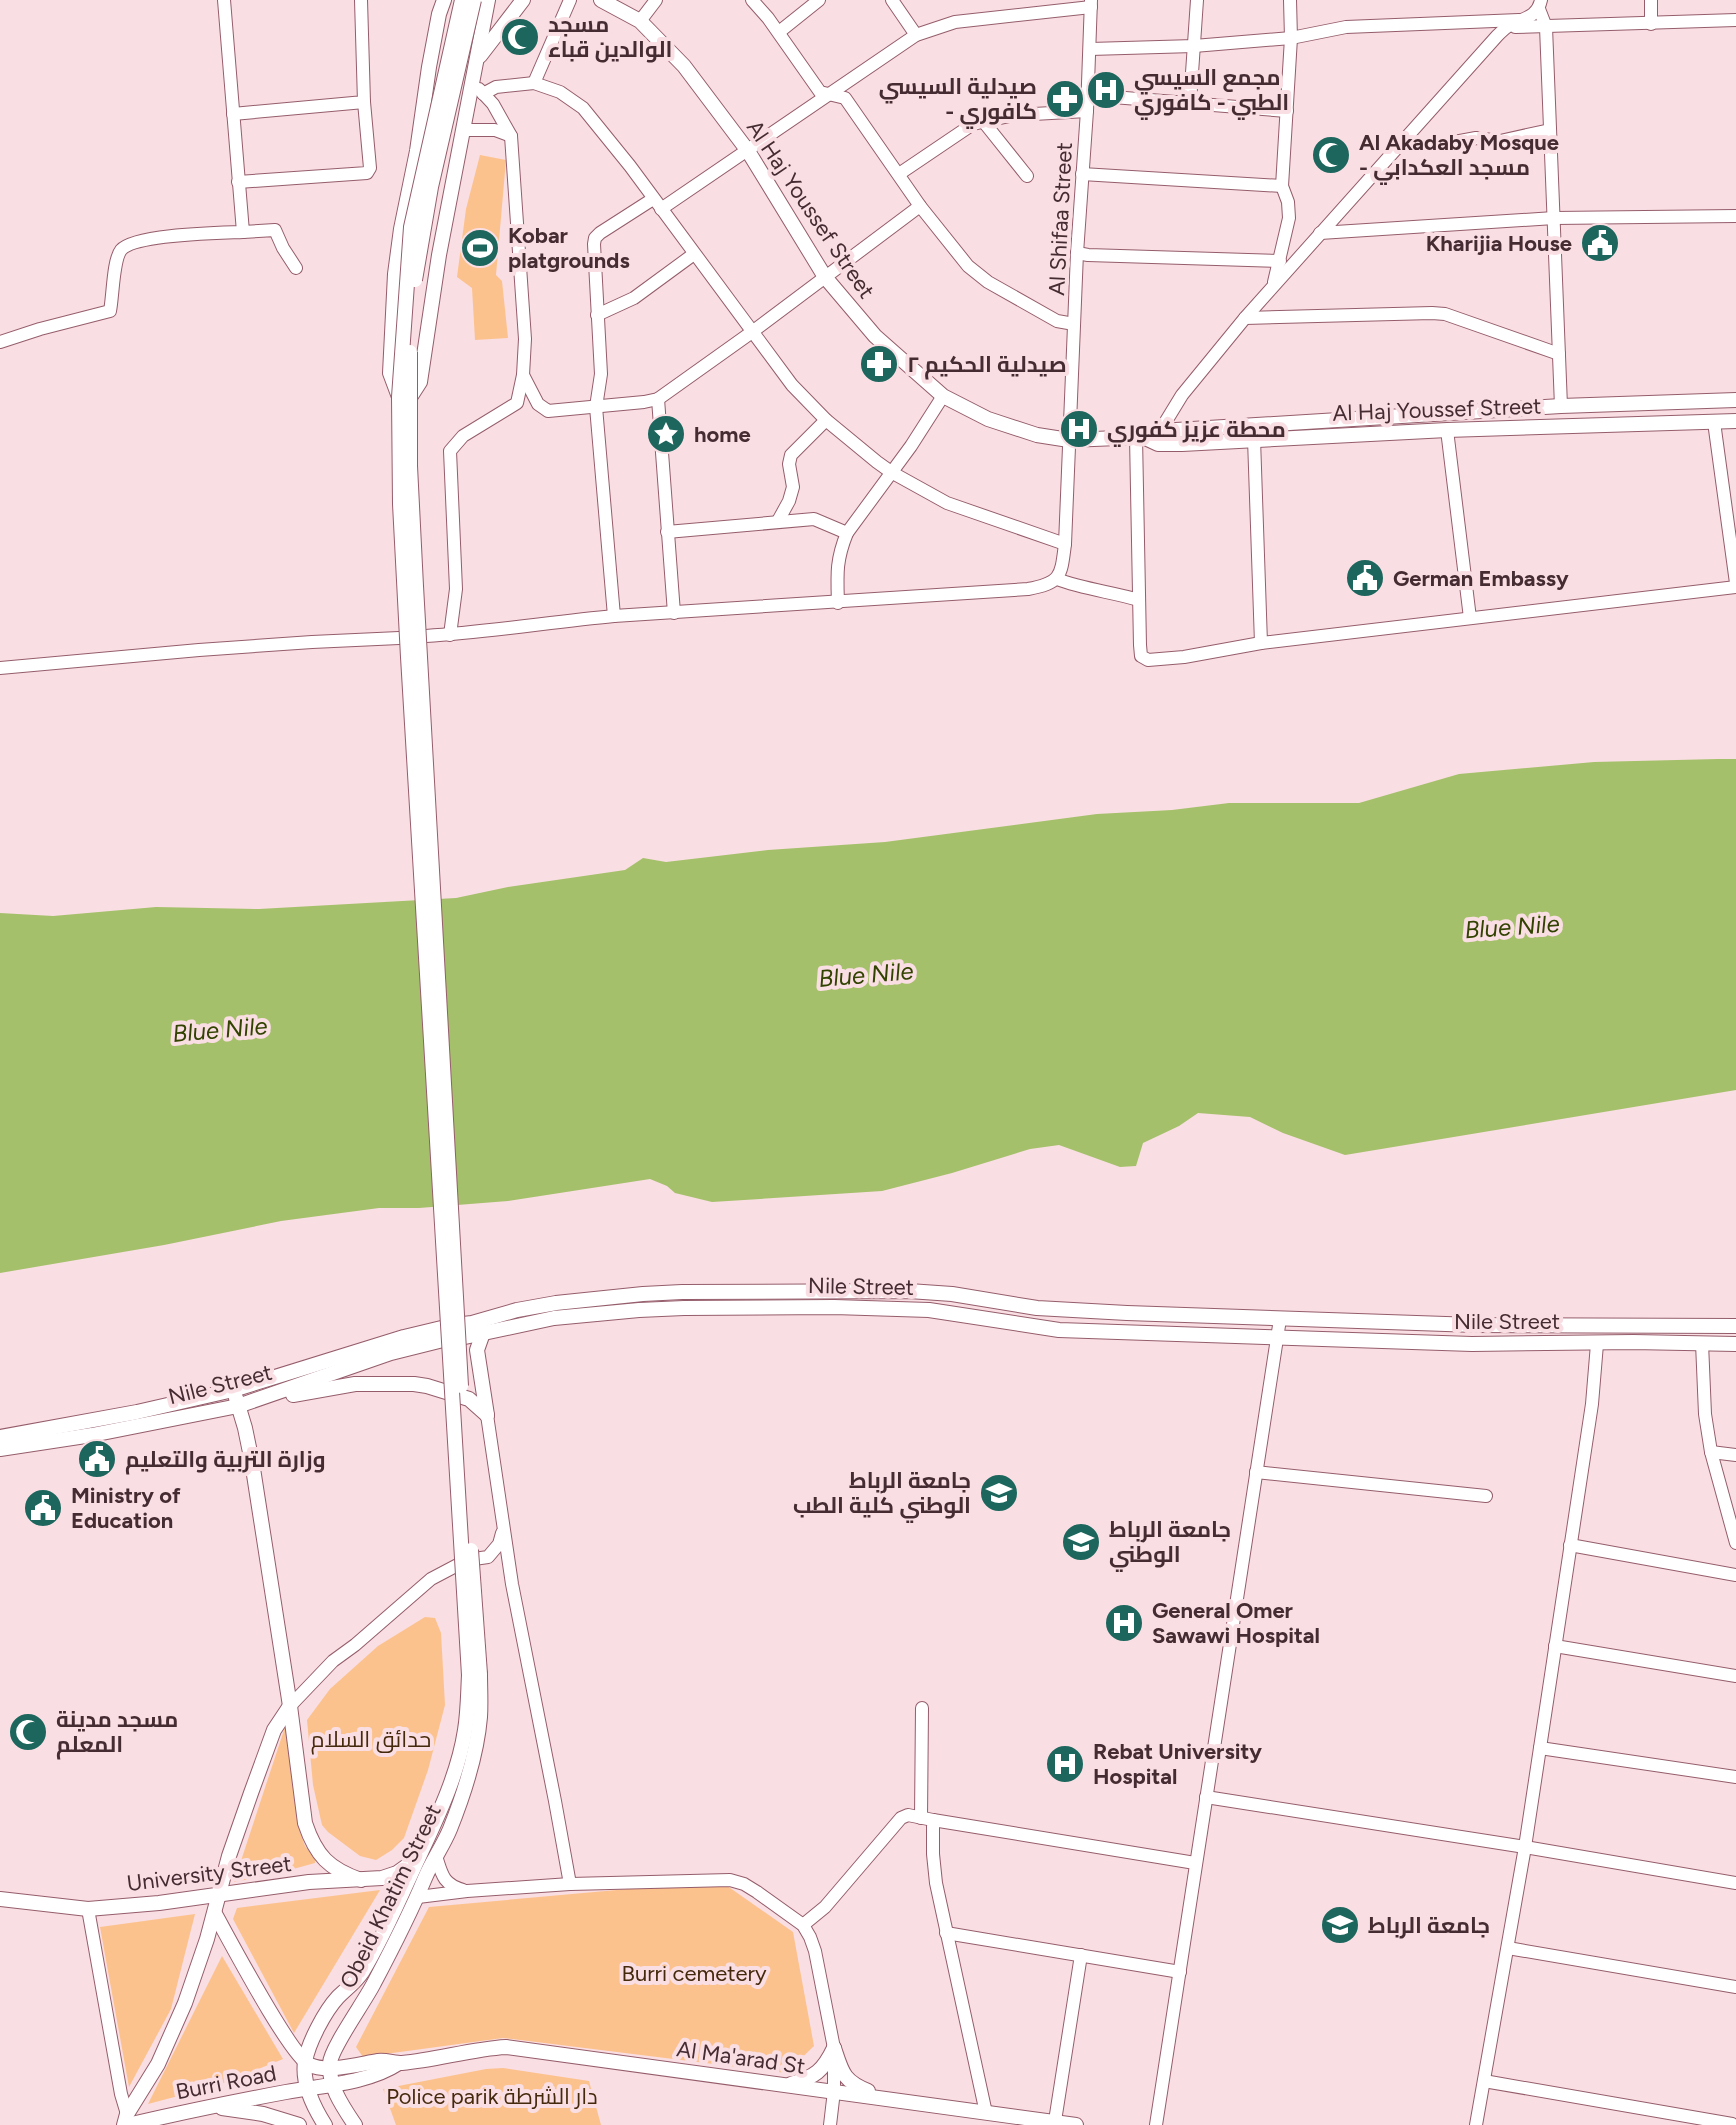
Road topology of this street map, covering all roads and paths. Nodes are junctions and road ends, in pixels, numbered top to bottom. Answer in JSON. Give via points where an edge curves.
{"nodes":[{"id":1,"x":224,"y":0,"type":"edge"},
{"id":2,"x":361,"y":0,"type":"edge"},
{"id":3,"x":462,"y":0,"type":"edge"},
{"id":4,"x":474,"y":0,"type":"edge"},
{"id":5,"x":488,"y":0,"type":"edge"},
{"id":6,"x":523,"y":0,"type":"edge"},
{"id":7,"x":570,"y":0,"type":"edge"},
{"id":8,"x":601,"y":0,"type":"edge"},
{"id":9,"x":656,"y":0,"type":"edge"},
{"id":10,"x":752,"y":0,"type":"edge"},
{"id":11,"x":819,"y":0,"type":"edge"},
{"id":12,"x":892,"y":0,"type":"edge"},
{"id":13,"x":1197,"y":0,"type":"edge"},
{"id":14,"x":1290,"y":0,"type":"edge"},
{"id":15,"x":1651,"y":0,"type":"edge"},
{"id":16,"x":1091,"y":4,"type":"edge"},
{"id":17,"x":1540,"y":4,"type":"edge"},
{"id":18,"x":439,"y":5,"type":"edge"},
{"id":19,"x":1526,"y":19,"type":"junction"},
{"id":20,"x":1736,"y":20,"type":"edge"},
{"id":21,"x":640,"y":21,"type":"junction"},
{"id":22,"x":1651,"y":24,"type":"junction"},
{"id":23,"x":1508,"y":27,"type":"junction"},
{"id":24,"x":1546,"y":27,"type":"junction"},
{"id":25,"x":779,"y":32,"type":"junction"},
{"id":26,"x":916,"y":35,"type":"junction"},
{"id":27,"x":1291,"y":38,"type":"junction"},
{"id":28,"x":1194,"y":46,"type":"junction"},
{"id":29,"x":1090,"y":49,"type":"junction"},
{"id":30,"x":477,"y":59,"type":"junction"},
{"id":31,"x":473,"y":82,"type":"junction"},
{"id":32,"x":534,"y":83,"type":"junction"},
{"id":33,"x":483,"y":94,"type":"junction"},
{"id":34,"x":831,"y":95,"type":"junction"},
{"id":35,"x":1088,"y":95,"type":"junction"},
{"id":36,"x":364,"y":102,"type":"junction"},
{"id":37,"x":1190,"y":102,"type":"junction"},
{"id":38,"x":1087,"y":111,"type":"junction"},
{"id":39,"x":1287,"y":111,"type":"junction"},
{"id":40,"x":233,"y":114,"type":"junction"},
{"id":41,"x":983,"y":121,"type":"junction"},
{"id":42,"x":463,"y":130,"type":"junction"},
{"id":43,"x":1550,"y":130,"type":"junction"},
{"id":44,"x":511,"y":136,"type":"junction"},
{"id":45,"x":1405,"y":140,"type":"junction"},
{"id":46,"x":748,"y":151,"type":"junction"},
{"id":47,"x":899,"y":174,"type":"junction"},
{"id":48,"x":1082,"y":174,"type":"junction"},
{"id":49,"x":1027,"y":176,"type":"dead end"},
{"id":50,"x":238,"y":182,"type":"junction"},
{"id":51,"x":1282,"y":186,"type":"junction"},
{"id":52,"x":657,"y":204,"type":"junction"},
{"id":53,"x":920,"y":206,"type":"junction"},
{"id":54,"x":1736,"y":216,"type":"edge"},
{"id":55,"x":1554,"y":218,"type":"junction"},
{"id":56,"x":243,"y":232,"type":"junction"},
{"id":57,"x":1320,"y":233,"type":"junction"},
{"id":58,"x":1077,"y":253,"type":"junction"},
{"id":59,"x":694,"y":254,"type":"junction"},
{"id":60,"x":1280,"y":261,"type":"junction"},
{"id":61,"x":296,"y":268,"type":"dead end"},
{"id":62,"x":825,"y":277,"type":"junction"},
{"id":63,"x":1272,"y":288,"type":"junction"},
{"id":64,"x":597,"y":315,"type":"junction"},
{"id":65,"x":1245,"y":318,"type":"junction"},
{"id":66,"x":1074,"y":324,"type":"junction"},
{"id":67,"x":752,"y":332,"type":"junction"},
{"id":68,"x":0,"y":342,"type":"edge"},
{"id":69,"x":1559,"y":354,"type":"junction"},
{"id":70,"x":523,"y":375,"type":"junction"},
{"id":71,"x":1182,"y":395,"type":"junction"},
{"id":72,"x":943,"y":396,"type":"junction"},
{"id":73,"x":405,"y":397,"type":"junction"},
{"id":74,"x":658,"y":399,"type":"junction"},
{"id":75,"x":1736,"y":400,"type":"edge"},
{"id":76,"x":1561,"y":406,"type":"junction"},
{"id":77,"x":596,"y":407,"type":"junction"},
{"id":78,"x":826,"y":420,"type":"junction"},
{"id":79,"x":1736,"y":421,"type":"edge"},
{"id":80,"x":1714,"y":422,"type":"junction"},
{"id":81,"x":1447,"y":430,"type":"junction"},
{"id":82,"x":1139,"y":437,"type":"junction"},
{"id":83,"x":1182,"y":437,"type":"junction"},
{"id":84,"x":1159,"y":438,"type":"junction"},
{"id":85,"x":1254,"y":439,"type":"junction"},
{"id":86,"x":1069,"y":440,"type":"junction"},
{"id":87,"x":891,"y":472,"type":"junction"},
{"id":88,"x":778,"y":521,"type":"junction"},
{"id":89,"x":667,"y":532,"type":"junction"},
{"id":90,"x":847,"y":533,"type":"junction"},
{"id":91,"x":1065,"y":544,"type":"junction"},
{"id":92,"x":1057,"y":579,"type":"junction"},
{"id":93,"x":1736,"y":585,"type":"edge"},
{"id":94,"x":1139,"y":600,"type":"junction"},
{"id":95,"x":838,"y":603,"type":"junction"},
{"id":96,"x":674,"y":613,"type":"junction"},
{"id":97,"x":614,"y":616,"type":"junction"},
{"id":98,"x":1470,"y":618,"type":"junction"},
{"id":99,"x":450,"y":635,"type":"junction"},
{"id":100,"x":426,"y":636,"type":"dead end"},
{"id":101,"x":399,"y":638,"type":"dead end"},
{"id":102,"x":1261,"y":643,"type":"junction"},
{"id":103,"x":0,"y":668,"type":"edge"},
{"id":104,"x":1280,"y":1319,"type":"junction"},
{"id":105,"x":1736,"y":1326,"type":"edge"},
{"id":106,"x":483,"y":1333,"type":"junction"},
{"id":107,"x":1277,"y":1337,"type":"junction"},
{"id":108,"x":1702,"y":1343,"type":"junction"},
{"id":109,"x":1597,"y":1344,"type":"junction"},
{"id":110,"x":1736,"y":1344,"type":"edge"},
{"id":111,"x":233,"y":1390,"type":"junction"},
{"id":112,"x":276,"y":1394,"type":"junction"},
{"id":113,"x":238,"y":1406,"type":"junction"},
{"id":114,"x":487,"y":1415,"type":"junction"},
{"id":115,"x":0,"y":1437,"type":"edge"},
{"id":116,"x":0,"y":1449,"type":"edge"},
{"id":117,"x":1711,"y":1452,"type":"junction"},
{"id":118,"x":1736,"y":1455,"type":"edge"},
{"id":119,"x":1256,"y":1472,"type":"junction"},
{"id":120,"x":1486,"y":1496,"type":"dead end"},
{"id":121,"x":504,"y":1526,"type":"junction"},
{"id":122,"x":1736,"y":1543,"type":"edge"},
{"id":123,"x":1570,"y":1545,"type":"junction"},
{"id":124,"x":1736,"y":1575,"type":"edge"},
{"id":125,"x":1555,"y":1646,"type":"junction"},
{"id":126,"x":475,"y":1674,"type":"junction"},
{"id":127,"x":1736,"y":1676,"type":"edge"},
{"id":128,"x":290,"y":1706,"type":"junction"},
{"id":129,"x":922,"y":1708,"type":"dead end"},
{"id":130,"x":1540,"y":1748,"type":"junction"},
{"id":131,"x":1736,"y":1777,"type":"edge"},
{"id":132,"x":1206,"y":1797,"type":"junction"},
{"id":133,"x":927,"y":1819,"type":"junction"},
{"id":134,"x":1525,"y":1847,"type":"junction"},
{"id":135,"x":436,"y":1856,"type":"junction"},
{"id":136,"x":419,"y":1858,"type":"junction"},
{"id":137,"x":1195,"y":1863,"type":"junction"},
{"id":138,"x":361,"y":1880,"type":"junction"},
{"id":139,"x":1736,"y":1883,"type":"edge"},
{"id":140,"x":570,"y":1884,"type":"junction"},
{"id":141,"x":467,"y":1891,"type":"junction"},
{"id":142,"x":219,"y":1895,"type":"junction"},
{"id":143,"x":418,"y":1897,"type":"junction"},
{"id":144,"x":0,"y":1899,"type":"edge"},
{"id":145,"x":88,"y":1909,"type":"junction"},
{"id":146,"x":215,"y":1914,"type":"junction"},
{"id":147,"x":803,"y":1925,"type":"junction"},
{"id":148,"x":946,"y":1933,"type":"junction"},
{"id":149,"x":1508,"y":1948,"type":"junction"},
{"id":150,"x":1081,"y":1955,"type":"junction"},
{"id":151,"x":1180,"y":1972,"type":"junction"},
{"id":152,"x":1736,"y":1987,"type":"edge"},
{"id":153,"x":834,"y":2048,"type":"junction"},
{"id":154,"x":305,"y":2062,"type":"junction"},
{"id":155,"x":399,"y":2063,"type":"junction"},
{"id":156,"x":330,"y":2068,"type":"junction"},
{"id":157,"x":1484,"y":2081,"type":"junction"},
{"id":158,"x":333,"y":2085,"type":"junction"},
{"id":159,"x":788,"y":2085,"type":"junction"},
{"id":160,"x":308,"y":2088,"type":"junction"},
{"id":161,"x":834,"y":2091,"type":"junction"},
{"id":162,"x":887,"y":2098,"type":"junction"},
{"id":163,"x":206,"y":2107,"type":"junction"},
{"id":164,"x":1736,"y":2110,"type":"edge"},
{"id":165,"x":994,"y":2117,"type":"edge"},
{"id":166,"x":126,"y":2121,"type":"edge"},
{"id":167,"x":1020,"y":2121,"type":"edge"},
{"id":168,"x":1055,"y":2121,"type":"junction"},
{"id":169,"x":299,"y":2125,"type":"edge"},
{"id":170,"x":325,"y":2125,"type":"edge"},
{"id":171,"x":355,"y":2125,"type":"edge"},
{"id":172,"x":830,"y":2125,"type":"edge"},
{"id":173,"x":1076,"y":2125,"type":"edge"},
{"id":174,"x":1156,"y":2125,"type":"edge"},
{"id":175,"x":1476,"y":2125,"type":"edge"},
{"id":176,"x":1732,"y":2125,"type":"edge"}],
"edges":[{"from":1,"to":40,"type":"street"},
{"from":2,"to":36,"type":"street"},
{"from":3,"to":73,"type":"main road","bridge":true,"via":[[411,227]]},
{"from":4,"to":73,"type":"main road","bridge":true,"via":[[424,225]]},
{"from":5,"to":30,"type":"main road"},
{"from":6,"to":30,"type":"main road"},
{"from":7,"to":32,"type":"street"},
{"from":8,"to":21,"type":"main road","name":"Al Haj Youssef Street"},
{"from":9,"to":21,"type":"street"},
{"from":10,"to":25,"type":"street"},
{"from":11,"to":25,"type":"street"},
{"from":12,"to":26,"type":"street"},
{"from":13,"to":28,"type":"street"},
{"from":14,"to":27,"type":"street"},
{"from":15,"to":22,"type":"street"},
{"from":16,"to":26,"type":"street","via":[[955,22]]},
{"from":16,"to":29,"type":"street","name":"Al Shifaa Street"},
{"from":17,"to":19,"type":"street"},
{"from":17,"to":24,"type":"street"},
{"from":18,"to":73,"type":"main road","via":[[395,274],[390,373]]},
{"from":19,"to":23,"type":"street"},
{"from":19,"to":27,"type":"street","via":[[1346,27]]},
{"from":20,"to":22,"type":"street"},
{"from":21,"to":46,"type":"main road","name":"Al Haj Youssef Street","via":[[684,66]]},
{"from":22,"to":24,"type":"street"},
{"from":23,"to":24,"type":"street"},
{"from":23,"to":45,"type":"street"},
{"from":24,"to":43,"type":"street"},
{"from":25,"to":34,"type":"street","via":[[820,92]]},
{"from":26,"to":34,"type":"street"},
{"from":27,"to":28,"type":"street"},
{"from":27,"to":39,"type":"street"},
{"from":28,"to":29,"type":"street"},
{"from":28,"to":37,"type":"street"},
{"from":29,"to":35,"type":"street","name":"Al Shifaa Street"},
{"from":30,"to":31,"type":"main road"},
{"from":31,"to":33,"type":"street"},
{"from":31,"to":42,"type":"main road"},
{"from":32,"to":33,"type":"street","via":[[496,87]]},
{"from":32,"to":52,"type":"street","via":[[583,108]]},
{"from":33,"to":44,"type":"street"},
{"from":34,"to":46,"type":"street"},
{"from":34,"to":47,"type":"street","via":[[845,98]]},
{"from":35,"to":37,"type":"street"},
{"from":35,"to":38,"type":"street","name":"Al Shifaa Street"},
{"from":36,"to":40,"type":"street"},
{"from":36,"to":50,"type":"street","via":[[367,173]]},
{"from":37,"to":39,"type":"street"},
{"from":38,"to":41,"type":"street"},
{"from":38,"to":48,"type":"street","name":"Al Shifaa Street"},
{"from":39,"to":51,"type":"street"},
{"from":40,"to":50,"type":"street"},
{"from":41,"to":47,"type":"street"},
{"from":41,"to":49,"type":"street"},
{"from":42,"to":44,"type":"street"},
{"from":42,"to":73,"type":"main road","via":[[420,382]]},
{"from":43,"to":45,"type":"street","via":[[1500,141],[1476,138],[1433,146]]},
{"from":43,"to":55,"type":"street"},
{"from":44,"to":70,"type":"street"},
{"from":45,"to":57,"type":"street"},
{"from":46,"to":52,"type":"street"},
{"from":46,"to":62,"type":"main road","name":"Al Haj Youssef Street"},
{"from":47,"to":53,"type":"street"},
{"from":48,"to":51,"type":"street"},
{"from":48,"to":58,"type":"street","name":"Al Shifaa Street"},
{"from":50,"to":56,"type":"street"},
{"from":51,"to":60,"type":"street","via":[[1289,218]]},
{"from":52,"to":59,"type":"street"},
{"from":52,"to":64,"type":"street","via":[[595,238]]},
{"from":53,"to":62,"type":"street"},
{"from":53,"to":66,"type":"street","via":[[968,266],[988,282],[1057,321]]},
{"from":54,"to":55,"type":"street"},
{"from":55,"to":57,"type":"street"},
{"from":55,"to":69,"type":"street"},
{"from":56,"to":61,"type":"street","via":[[275,230]]},
{"from":56,"to":68,"type":"street","via":[[133,243],[116,261],[110,311]]},
{"from":57,"to":63,"type":"street"},
{"from":58,"to":60,"type":"street"},
{"from":58,"to":66,"type":"street","name":"Al Shifaa Street"},
{"from":59,"to":64,"type":"street","via":[[634,298]]},
{"from":59,"to":67,"type":"street"},
{"from":60,"to":63,"type":"street"},
{"from":62,"to":67,"type":"street"},
{"from":62,"to":72,"type":"main road","name":"Al Haj Youssef Street","via":[[875,336]]},
{"from":63,"to":65,"type":"street"},
{"from":64,"to":77,"type":"street","via":[[601,374]]},
{"from":65,"to":69,"type":"street","via":[[1445,314]]},
{"from":65,"to":71,"type":"street"},
{"from":66,"to":86,"type":"street","name":"Al Shifaa Street"},
{"from":67,"to":74,"type":"street"},
{"from":67,"to":78,"type":"street"},
{"from":69,"to":76,"type":"street"},
{"from":70,"to":77,"type":"street","via":[[538,404],[548,411]]},
{"from":70,"to":99,"type":"street","via":[[517,403],[463,436],[450,451],[456,589]]},
{"from":71,"to":83,"type":"street"},
{"from":71,"to":84,"type":"street"},
{"from":72,"to":86,"type":"main road","name":"Al Haj Youssef Street","via":[[1005,425]]},
{"from":72,"to":87,"type":"street"},
{"from":73,"to":126,"type":"main road","bridge":true,"via":[[400,504],[409,688]]},
{"from":74,"to":77,"type":"street"},
{"from":74,"to":89,"type":"street"},
{"from":75,"to":76,"type":"main road","name":"Al Haj Youssef Street"},
{"from":76,"to":83,"type":"main road","name":"Al Haj Youssef Street"},
{"from":77,"to":97,"type":"street"},
{"from":78,"to":87,"type":"street"},
{"from":78,"to":88,"type":"street","via":[[791,455],[793,487]]},
{"from":79,"to":80,"type":"main road","name":"Al Haj Youssef Street"},
{"from":80,"to":81,"type":"main road","name":"Al Haj Youssef Street"},
{"from":80,"to":93,"type":"street"},
{"from":81,"to":85,"type":"main road","name":"Al Haj Youssef Street"},
{"from":81,"to":98,"type":"street"},
{"from":82,"to":84,"type":"main road","name":"Al Haj Youssef Street"},
{"from":82,"to":86,"type":"main road","name":"Al Haj Youssef Street"},
{"from":82,"to":94,"type":"street"},
{"from":83,"to":84,"type":"main road","name":"Al Haj Youssef Street"},
{"from":83,"to":85,"type":"main road","name":"Al Haj Youssef Street"},
{"from":85,"to":102,"type":"street"},
{"from":86,"to":91,"type":"street","name":"Al Shifaa Street"},
{"from":87,"to":90,"type":"street"},
{"from":87,"to":91,"type":"street","via":[[947,503]]},
{"from":88,"to":89,"type":"street"},
{"from":88,"to":90,"type":"street","via":[[814,519]]},
{"from":89,"to":96,"type":"street"},
{"from":90,"to":95,"type":"street","via":[[839,552]]},
{"from":91,"to":92,"type":"street","name":"Al Shifaa Street"},
{"from":92,"to":94,"type":"street"},
{"from":92,"to":95,"type":"street","via":[[1028,589]]},
{"from":93,"to":98,"type":"street"},
{"from":94,"to":102,"type":"street","via":[[1141,656],[1148,660]]},
{"from":95,"to":96,"type":"street"},
{"from":96,"to":97,"type":"street"},
{"from":97,"to":99,"type":"street"},
{"from":98,"to":102,"type":"street"},
{"from":99,"to":100,"type":"street"},
{"from":101,"to":103,"type":"street"},
{"from":104,"to":105,"type":"main road","name":"Nile Street"},
{"from":104,"to":107,"type":"street"},
{"from":104,"to":111,"type":"main road","name":"Nile Street","via":[[1037,1308],[920,1291],[643,1294],[534,1307],[454,1325]]},
{"from":106,"to":107,"type":"main road","name":"Nile Street","via":[[554,1318],[639,1310],[834,1307],[929,1310],[1059,1330]]},
{"from":106,"to":112,"type":"main road","name":"Nile Street","via":[[391,1353]]},
{"from":106,"to":114,"type":"main road","via":[[477,1350]]},
{"from":107,"to":109,"type":"main road","name":"Nile Street"},
{"from":107,"to":119,"type":"street"},
{"from":108,"to":109,"type":"main road","name":"Nile Street"},
{"from":108,"to":110,"type":"main road","name":"Nile Street"},
{"from":108,"to":117,"type":"street"},
{"from":109,"to":123,"type":"street"},
{"from":111,"to":113,"type":"main road"},
{"from":111,"to":115,"type":"main road","name":"Nile Street"},
{"from":112,"to":113,"type":"main road","name":"Nile Street"},
{"from":112,"to":114,"type":"main road","via":[[355,1384],[414,1384],[469,1399]]},
{"from":113,"to":116,"type":"main road","name":"Nile Street"},
{"from":113,"to":128,"type":"main road","via":[[252,1462]]},
{"from":114,"to":121,"type":"street"},
{"from":117,"to":118,"type":"street"},
{"from":117,"to":122,"type":"street"},
{"from":119,"to":120,"type":"street"},
{"from":119,"to":132,"type":"street"},
{"from":121,"to":128,"type":"street","via":[[488,1557],[467,1560],[431,1579],[333,1661]]},
{"from":121,"to":140,"type":"street"},
{"from":123,"to":124,"type":"street"},
{"from":123,"to":125,"type":"street"},
{"from":125,"to":127,"type":"street"},
{"from":125,"to":130,"type":"street"},
{"from":126,"to":135,"type":"main road","name":"Obeid Khatim Street","via":[[480,1718],[475,1749]]},
{"from":126,"to":136,"type":"main road","name":"Obeid Khatim Street","via":[[454,1775]]},
{"from":128,"to":138,"type":"main road","via":[[311,1840],[336,1870]]},
{"from":128,"to":142,"type":"main road","via":[[274,1730]]},
{"from":129,"to":133,"type":"street"},
{"from":130,"to":131,"type":"street"},
{"from":130,"to":134,"type":"street"},
{"from":132,"to":134,"type":"street"},
{"from":132,"to":137,"type":"street"},
{"from":133,"to":137,"type":"street"},
{"from":133,"to":147,"type":"street","via":[[901,1818],[825,1907]]},
{"from":133,"to":148,"type":"street"},
{"from":134,"to":139,"type":"street"},
{"from":134,"to":149,"type":"street"},
{"from":135,"to":141,"type":"street","via":[[443,1878]]},
{"from":135,"to":143,"type":"main road","name":"Obeid Khatim Street"},
{"from":136,"to":138,"type":"main road","name":"University Street","via":[[389,1877]]},
{"from":136,"to":154,"type":"main road","name":"Obeid Khatim Street","via":[[368,1962],[357,1981],[337,1998]]},
{"from":137,"to":151,"type":"street"},
{"from":138,"to":142,"type":"main road","name":"University Street"},
{"from":140,"to":141,"type":"street"},
{"from":140,"to":147,"type":"street","via":[[730,1880]]},
{"from":141,"to":143,"type":"street"},
{"from":142,"to":145,"type":"main road","name":"University Street"},
{"from":142,"to":146,"type":"main road"},
{"from":143,"to":156,"type":"main road","name":"Obeid Khatim Street","via":[[335,2047]]},
{"from":144,"to":145,"type":"main road","name":"University Street"},
{"from":145,"to":166,"type":"street"},
{"from":146,"to":154,"type":"main road"},
{"from":146,"to":166,"type":"main road","via":[[167,2046]]},
{"from":147,"to":153,"type":"street","via":[[815,1951]]},
{"from":148,"to":150,"type":"street"},
{"from":148,"to":165,"type":"street"},
{"from":149,"to":152,"type":"street"},
{"from":149,"to":157,"type":"street"},
{"from":150,"to":151,"type":"street"},
{"from":150,"to":168,"type":"street"},
{"from":151,"to":174,"type":"street"},
{"from":153,"to":159,"type":"main road","via":[[814,2075]]},
{"from":153,"to":161,"type":"street"},
{"from":153,"to":162,"type":"main road","via":[[845,2078]]},
{"from":154,"to":156,"type":"main road","name":"Al Ma'arad St"},
{"from":154,"to":160,"type":"main road","name":"Obeid Khatim Street"},
{"from":155,"to":156,"type":"main road","name":"Al Ma'arad St","via":[[384,2060]]},
{"from":155,"to":158,"type":"main road","name":"Al Ma'arad St"},
{"from":155,"to":159,"type":"main road","name":"Al Ma'arad St","via":[[506,2047]]},
{"from":156,"to":158,"type":"main road"},
{"from":157,"to":175,"type":"street"},
{"from":157,"to":176,"type":"street"},
{"from":158,"to":160,"type":"main road","name":"Burri Road"},
{"from":158,"to":171,"type":"main road"},
{"from":159,"to":161,"type":"main road","name":"Al Ma'arad St"},
{"from":160,"to":163,"type":"main road","name":"Burri Road"},
{"from":160,"to":170,"type":"main road","name":"Obeid Khatim Street"},
{"from":161,"to":162,"type":"main road","name":"Al Ma'arad St"},
{"from":161,"to":172,"type":"street"},
{"from":162,"to":165,"type":"main road","name":"Al Ma'arad St"},
{"from":163,"to":166,"type":"main road","name":"Burri Road"},
{"from":163,"to":169,"type":"main road"},
{"from":164,"to":176,"type":"street"},
{"from":165,"to":167,"type":"main road","name":"Al Ma'arad St"},
{"from":167,"to":168,"type":"main road","name":"Al Ma'arad St"},
{"from":168,"to":173,"type":"main road","name":"Al Ma'arad St"}]}
